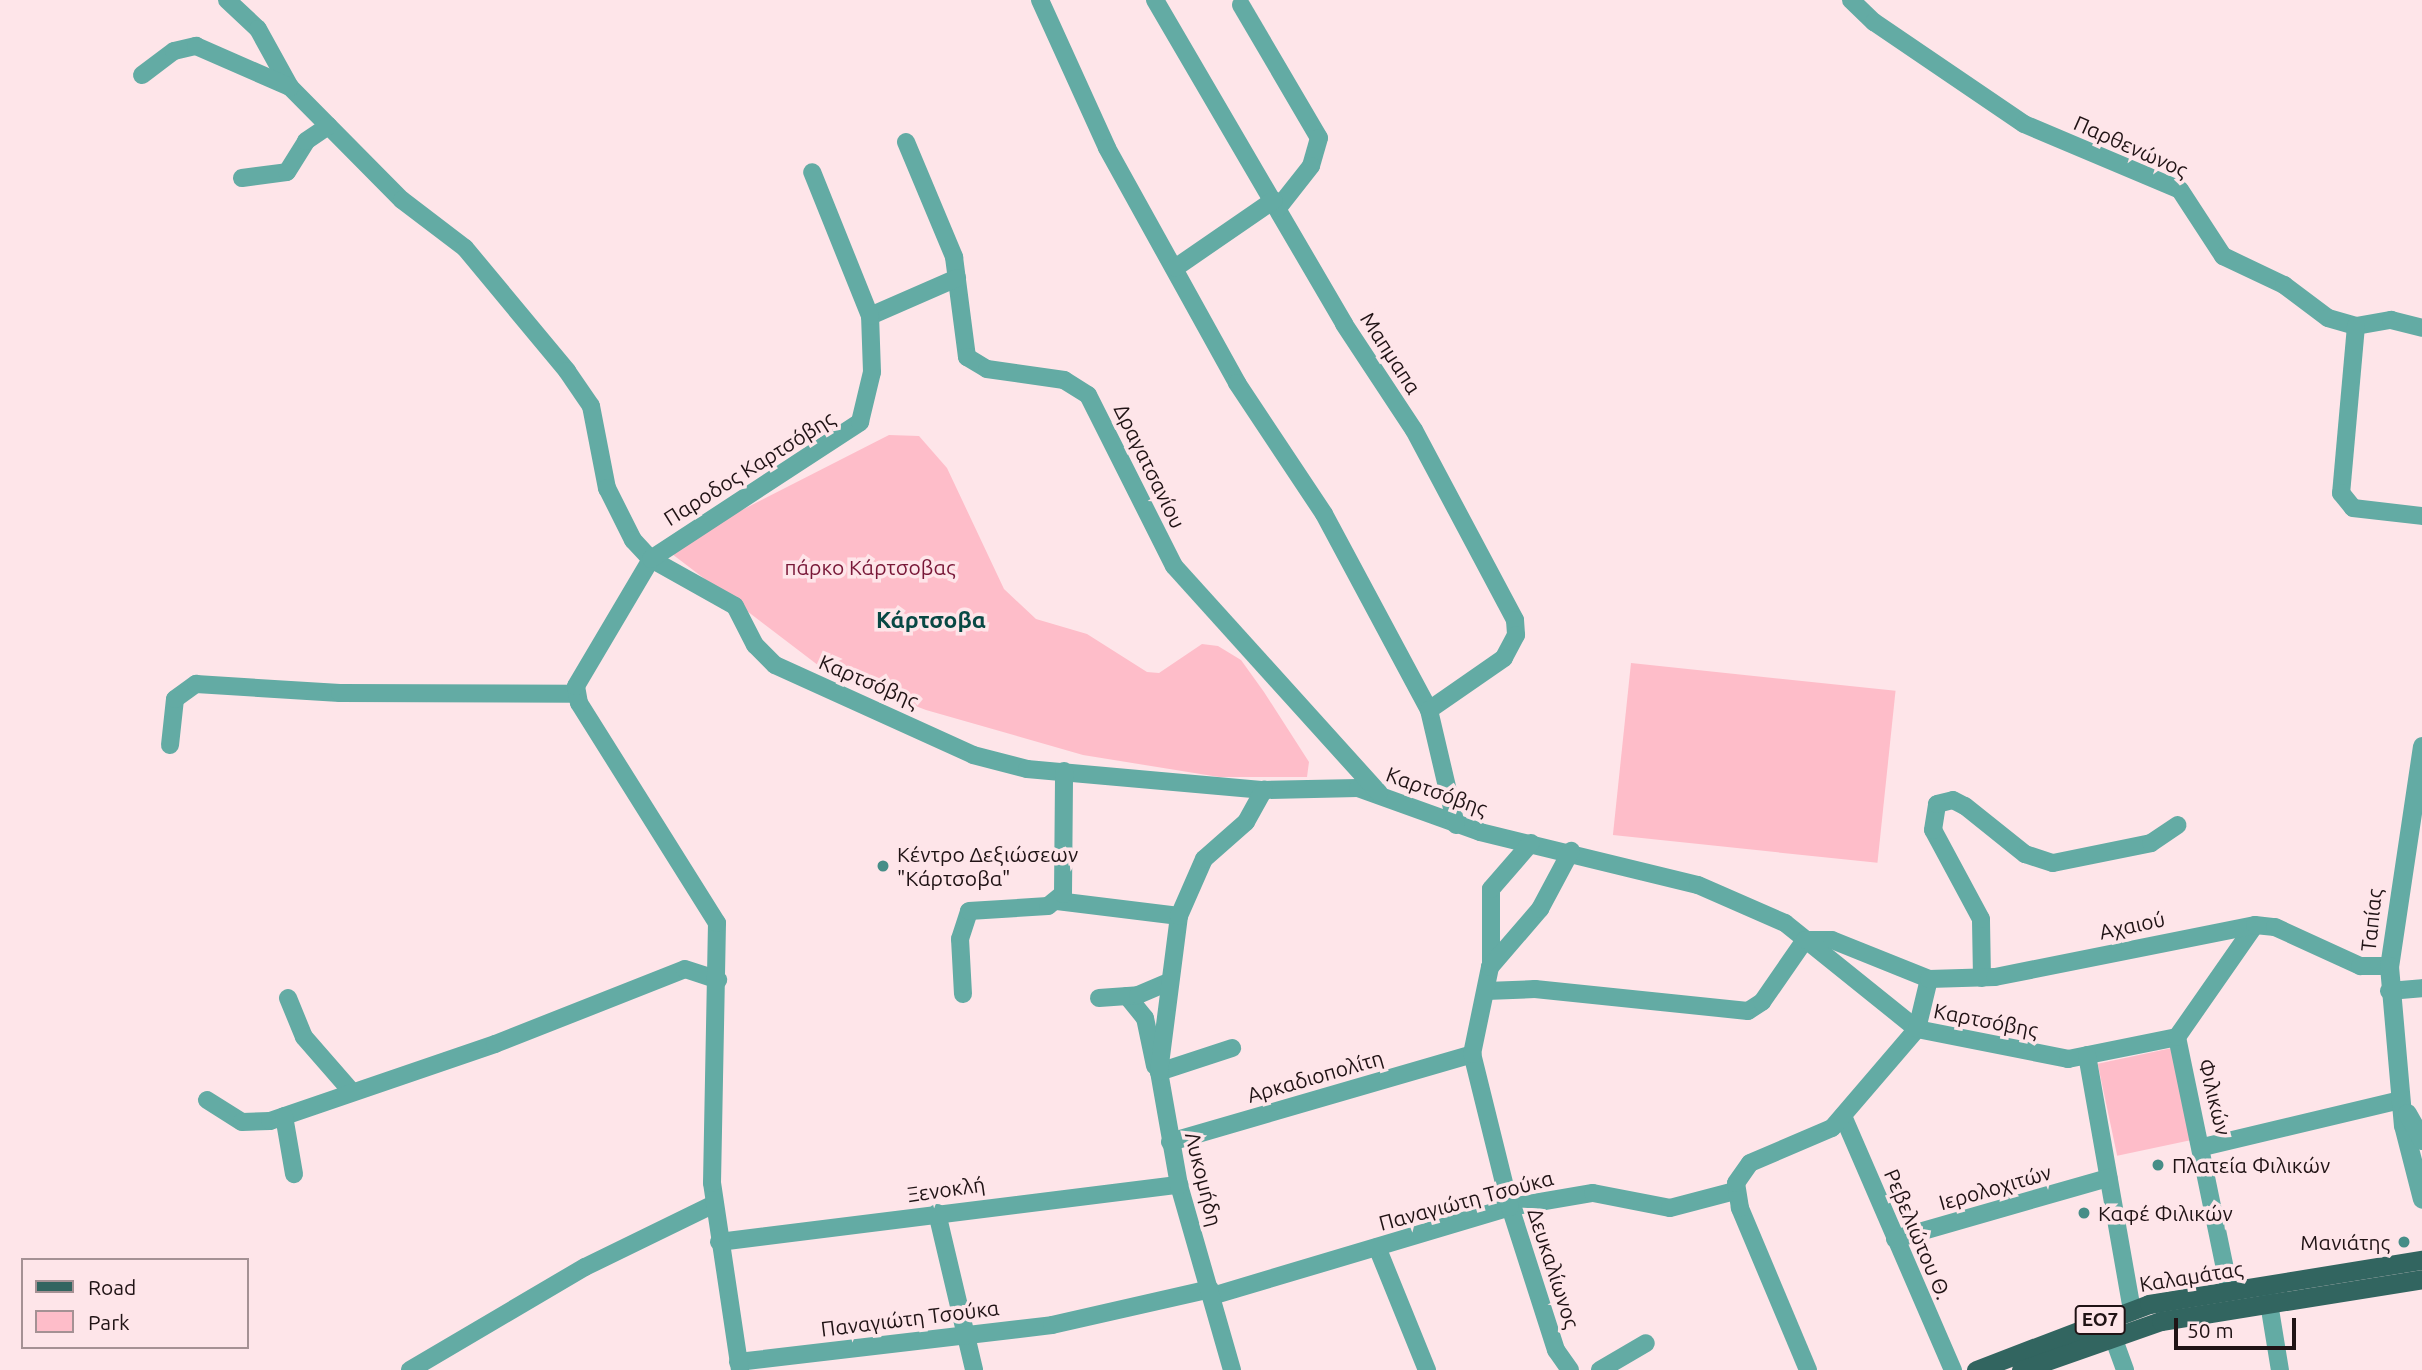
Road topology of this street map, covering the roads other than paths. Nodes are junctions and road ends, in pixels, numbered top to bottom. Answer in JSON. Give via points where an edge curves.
{"nodes":[{"id":1,"x":227,"y":0,"type":"edge"},
{"id":2,"x":1040,"y":0,"type":"edge"},
{"id":3,"x":1155,"y":0,"type":"edge"},
{"id":4,"x":1851,"y":0,"type":"edge"},
{"id":5,"x":1241,"y":5,"type":"dead end"},
{"id":6,"x":142,"y":75,"type":"dead end"},
{"id":7,"x":290,"y":88,"type":"junction"},
{"id":8,"x":328,"y":126,"type":"junction"},
{"id":9,"x":906,"y":142,"type":"dead end"},
{"id":10,"x":812,"y":172,"type":"dead end"},
{"id":11,"x":242,"y":178,"type":"dead end"},
{"id":12,"x":1276,"y":204,"type":"junction"},
{"id":13,"x":1175,"y":268,"type":"junction"},
{"id":14,"x":957,"y":278,"type":"junction"},
{"id":15,"x":870,"y":316,"type":"junction"},
{"id":16,"x":2356,"y":326,"type":"junction"},
{"id":17,"x":2422,"y":328,"type":"edge"},
{"id":18,"x":2422,"y":516,"type":"edge"},
{"id":19,"x":651,"y":559,"type":"junction"},
{"id":20,"x":576,"y":694,"type":"junction"},
{"id":21,"x":1429,"y":710,"type":"junction"},
{"id":22,"x":170,"y":745,"type":"dead end"},
{"id":23,"x":2422,"y":746,"type":"edge"},
{"id":24,"x":1064,"y":771,"type":"junction"},
{"id":25,"x":2420,"y":776,"type":"edge"},
{"id":26,"x":1264,"y":790,"type":"junction"},
{"id":27,"x":1379,"y":793,"type":"junction"},
{"id":28,"x":1456,"y":825,"type":"junction"},
{"id":29,"x":2178,"y":825,"type":"dead end"},
{"id":30,"x":1531,"y":843,"type":"junction"},
{"id":31,"x":1572,"y":851,"type":"junction"},
{"id":32,"x":1057,"y":901,"type":"junction"},
{"id":33,"x":1179,"y":916,"type":"junction"},
{"id":34,"x":2255,"y":925,"type":"junction"},
{"id":35,"x":1805,"y":940,"type":"junction"},
{"id":36,"x":2389,"y":966,"type":"junction"},
{"id":37,"x":1490,"y":967,"type":"junction"},
{"id":38,"x":1982,"y":978,"type":"junction"},
{"id":39,"x":1929,"y":979,"type":"junction"},
{"id":40,"x":718,"y":980,"type":"junction"},
{"id":41,"x":1166,"y":983,"type":"junction"},
{"id":42,"x":2422,"y":988,"type":"edge"},
{"id":43,"x":1486,"y":991,"type":"junction"},
{"id":44,"x":2389,"y":991,"type":"junction"},
{"id":45,"x":963,"y":994,"type":"dead end"},
{"id":46,"x":1127,"y":996,"type":"junction"},
{"id":47,"x":288,"y":998,"type":"dead end"},
{"id":48,"x":1099,"y":998,"type":"dead end"},
{"id":49,"x":1917,"y":1029,"type":"junction"},
{"id":50,"x":2177,"y":1037,"type":"junction"},
{"id":51,"x":1232,"y":1048,"type":"dead end"},
{"id":52,"x":1472,"y":1054,"type":"junction"},
{"id":53,"x":2087,"y":1055,"type":"junction"},
{"id":54,"x":1159,"y":1072,"type":"junction"},
{"id":55,"x":352,"y":1092,"type":"junction"},
{"id":56,"x":207,"y":1100,"type":"dead end"},
{"id":57,"x":2400,"y":1100,"type":"junction"},
{"id":58,"x":284,"y":1116,"type":"junction"},
{"id":59,"x":1843,"y":1116,"type":"junction"},
{"id":60,"x":2422,"y":1140,"type":"edge"},
{"id":61,"x":1170,"y":1142,"type":"junction"},
{"id":62,"x":2203,"y":1147,"type":"junction"},
{"id":63,"x":294,"y":1174,"type":"dead end"},
{"id":64,"x":2108,"y":1178,"type":"junction"},
{"id":65,"x":1179,"y":1185,"type":"junction"},
{"id":66,"x":1735,"y":1191,"type":"junction"},
{"id":67,"x":2422,"y":1199,"type":"edge"},
{"id":68,"x":714,"y":1205,"type":"junction"},
{"id":69,"x":1510,"y":1208,"type":"junction"},
{"id":70,"x":937,"y":1213,"type":"junction"},
{"id":71,"x":1895,"y":1239,"type":"junction"},
{"id":72,"x":719,"y":1242,"type":"junction"},
{"id":73,"x":1377,"y":1247,"type":"junction"},
{"id":74,"x":2422,"y":1260,"type":"edge"},
{"id":75,"x":2422,"y":1279,"type":"edge"},
{"id":76,"x":2230,"y":1292,"type":"junction"},
{"id":77,"x":1211,"y":1293,"type":"junction"},
{"id":78,"x":2268,"y":1296,"type":"junction"},
{"id":79,"x":2132,"y":1309,"type":"junction"},
{"id":80,"x":968,"y":1334,"type":"junction"},
{"id":81,"x":2112,"y":1334,"type":"junction"},
{"id":82,"x":1646,"y":1343,"type":"dead end"},
{"id":83,"x":739,"y":1366,"type":"edge"},
{"id":84,"x":410,"y":1370,"type":"edge"},
{"id":85,"x":974,"y":1370,"type":"edge"},
{"id":86,"x":1231,"y":1370,"type":"edge"},
{"id":87,"x":1427,"y":1370,"type":"edge"},
{"id":88,"x":1570,"y":1370,"type":"edge"},
{"id":89,"x":1600,"y":1370,"type":"edge"},
{"id":90,"x":1808,"y":1370,"type":"edge"},
{"id":91,"x":1953,"y":1370,"type":"edge"},
{"id":92,"x":1976,"y":1370,"type":"edge"},
{"id":93,"x":2021,"y":1370,"type":"edge"},
{"id":94,"x":2125,"y":1370,"type":"edge"},
{"id":95,"x":2280,"y":1370,"type":"edge"}],
"edges":[{"from":1,"to":7,"type":"street","via":[[258,29]]},
{"from":2,"to":13,"type":"street","via":[[1107,148]]},
{"from":3,"to":12,"type":"street","name":"Μαπμαπα"},
{"from":4,"to":16,"type":"street","name":"Παρθενώνος","via":[[1874,22],[2024,124],[2180,190],[2223,256],[2284,285],[2328,318]]},
{"from":5,"to":12,"type":"street","via":[[1319,138],[1311,166]]},
{"from":6,"to":7,"type":"street","via":[[174,51],[196,46]]},
{"from":7,"to":8,"type":"street"},
{"from":8,"to":11,"type":"street","via":[[306,141],[286,172]]},
{"from":8,"to":19,"type":"street","via":[[402,200],[465,248],[568,371],[591,406],[615,507]]},
{"from":9,"to":14,"type":"street","name":"Δραγατσανίου","via":[[942,220]]},
{"from":10,"to":15,"type":"street","name":"Παροδος Καρτσόβης"},
{"from":12,"to":13,"type":"street"},
{"from":12,"to":21,"type":"street","name":"Μαπμαπα","via":[[1414,430],[1515,620],[1517,635],[1504,658]]},
{"from":13,"to":21,"type":"street","via":[[1237,383],[1325,514]]},
{"from":14,"to":15,"type":"street"},
{"from":14,"to":27,"type":"street","name":"Δραγατσανίου","via":[[967,356],[987,369],[1064,380],[1088,395],[1174,566]]},
{"from":15,"to":19,"type":"street","name":"Παροδος Καρτσόβης","via":[[872,372],[852,431]]},
{"from":16,"to":17,"type":"street","name":"Παρθενώνος","via":[[2402,321]]},
{"from":16,"to":18,"type":"street","via":[[2341,493],[2353,508]]},
{"from":19,"to":20,"type":"street","via":[[579,678]]},
{"from":19,"to":24,"type":"street","name":"Καρτσόβης","via":[[735,606],[755,645],[790,673],[973,755]]},
{"from":20,"to":22,"type":"street","via":[[341,693],[196,684],[175,699]]},
{"from":20,"to":40,"type":"street","via":[[714,911]]},
{"from":21,"to":28,"type":"street"},
{"from":23,"to":25,"type":"street","name":"Ταπίας"},
{"from":24,"to":26,"type":"street","name":"Καρτσόβης"},
{"from":24,"to":32,"type":"street","via":[[1065,880]]},
{"from":25,"to":36,"type":"street","name":"Ταπίας"},
{"from":26,"to":27,"type":"street","name":"Καρτσόβης"},
{"from":26,"to":33,"type":"street","via":[[1246,822],[1204,859]]},
{"from":27,"to":28,"type":"street","name":"Καρτσόβης"},
{"from":28,"to":30,"type":"street","name":"Καρτσόβης"},
{"from":29,"to":38,"type":"street","via":[[2151,843],[2053,863],[2025,854],[1965,806],[1953,800],[1937,804],[1933,830],[1981,919]]},
{"from":30,"to":31,"type":"street","name":"Καρτσόβης"},
{"from":30,"to":37,"type":"street","via":[[1488,898]]},
{"from":31,"to":35,"type":"street","name":"Καρτσόβης","via":[[1698,885],[1777,919]]},
{"from":31,"to":37,"type":"street","via":[[1540,908]]},
{"from":32,"to":33,"type":"street","via":[[1118,914]]},
{"from":32,"to":45,"type":"street","via":[[969,911],[960,939]]},
{"from":33,"to":41,"type":"street"},
{"from":34,"to":36,"type":"street","name":"Αχαιού","via":[[2275,927],[2360,966]]},
{"from":34,"to":38,"type":"street","name":"Αχαιού"},
{"from":34,"to":50,"type":"street"},
{"from":35,"to":39,"type":"street","via":[[1832,940]]},
{"from":35,"to":43,"type":"street","via":[[1762,1002],[1748,1011],[1535,989]]},
{"from":35,"to":49,"type":"street","name":"Καρτσόβης"},
{"from":36,"to":44,"type":"street","name":"Ταπίας"},
{"from":37,"to":43,"type":"street"},
{"from":38,"to":39,"type":"street","name":"Αχαιού"},
{"from":39,"to":49,"type":"street"},
{"from":40,"to":55,"type":"street","via":[[685,969]]},
{"from":40,"to":68,"type":"street"},
{"from":41,"to":46,"type":"street"},
{"from":41,"to":54,"type":"street"},
{"from":42,"to":44,"type":"street"},
{"from":43,"to":52,"type":"street"},
{"from":44,"to":57,"type":"street","name":"Ταπίας"},
{"from":46,"to":48,"type":"street"},
{"from":46,"to":54,"type":"street","via":[[1145,1018]]},
{"from":47,"to":55,"type":"street","via":[[304,1037]]},
{"from":49,"to":53,"type":"street","name":"Καρτσόβης","via":[[2068,1059]]},
{"from":49,"to":59,"type":"street"},
{"from":50,"to":53,"type":"street","name":"Καρτσόβης"},
{"from":50,"to":62,"type":"street","name":"Φιλικών"},
{"from":51,"to":54,"type":"street"},
{"from":52,"to":61,"type":"street","name":"Αρκαδιοπολίτη"},
{"from":52,"to":69,"type":"street","name":"Δευκαλίωνος"},
{"from":53,"to":64,"type":"street"},
{"from":54,"to":61,"type":"street","name":"Λυκομήδη"},
{"from":55,"to":58,"type":"street"},
{"from":56,"to":58,"type":"street","via":[[242,1122]]},
{"from":57,"to":60,"type":"street","name":"Ταπίας"},
{"from":57,"to":62,"type":"street"},
{"from":57,"to":67,"type":"street","name":"Ταπίας"},
{"from":58,"to":63,"type":"street"},
{"from":59,"to":66,"type":"street","via":[[1832,1128],[1749,1163]]},
{"from":59,"to":71,"type":"street","name":"Ρεβελιώτου Θ."},
{"from":61,"to":65,"type":"street","name":"Λυκομήδη"},
{"from":62,"to":76,"type":"street","name":"Φιλικών"},
{"from":64,"to":71,"type":"street","name":"Ιερολοχιτών"},
{"from":64,"to":79,"type":"street"},
{"from":65,"to":70,"type":"street","name":"Ξενοκλή"},
{"from":65,"to":77,"type":"street","name":"Λυκομήδη"},
{"from":66,"to":69,"type":"street","name":"Παναγιώτη Τσούκα","via":[[1670,1208],[1593,1193]]},
{"from":66,"to":90,"type":"street"},
{"from":68,"to":72,"type":"street"},
{"from":68,"to":84,"type":"street","via":[[585,1267]]},
{"from":69,"to":73,"type":"street","name":"Παναγιώτη Τσούκα"},
{"from":69,"to":88,"type":"street","name":"Δευκαλίωνος","via":[[1556,1350]]},
{"from":70,"to":72,"type":"street","name":"Ξενοκλή"},
{"from":70,"to":80,"type":"street"},
{"from":71,"to":91,"type":"street","name":"Ρεβελιώτου Θ."},
{"from":72,"to":83,"type":"street"},
{"from":73,"to":77,"type":"street","name":"Παναγιώτη Τσούκα"},
{"from":73,"to":87,"type":"street"},
{"from":74,"to":78,"type":"main road","name":"Καλαμάτας","number":"ΕΟ7"},
{"from":75,"to":78,"type":"main road","name":"Καλαμάτας","number":"ΕΟ7"},
{"from":76,"to":78,"type":"main road","name":"Καλαμάτας","number":"ΕΟ7"},
{"from":76,"to":79,"type":"main road","name":"Καλαμάτας","number":"ΕΟ7"},
{"from":77,"to":80,"type":"street","name":"Παναγιώτη Τσούκα","via":[[1052,1325]]},
{"from":77,"to":86,"type":"street","name":"Λυκομήδη"},
{"from":78,"to":81,"type":"main road","name":"Καλαμάτας","number":"ΕΟ7"},
{"from":78,"to":95,"type":"street"},
{"from":79,"to":92,"type":"main road","name":"Καλαμάτας","number":"ΕΟ7"},
{"from":80,"to":83,"type":"street","name":"Παναγιώτη Τσούκα"},
{"from":80,"to":85,"type":"street"},
{"from":81,"to":93,"type":"main road","name":"Καλαμάτας","number":"ΕΟ7"},
{"from":81,"to":94,"type":"street"},
{"from":82,"to":89,"type":"street"}]}
